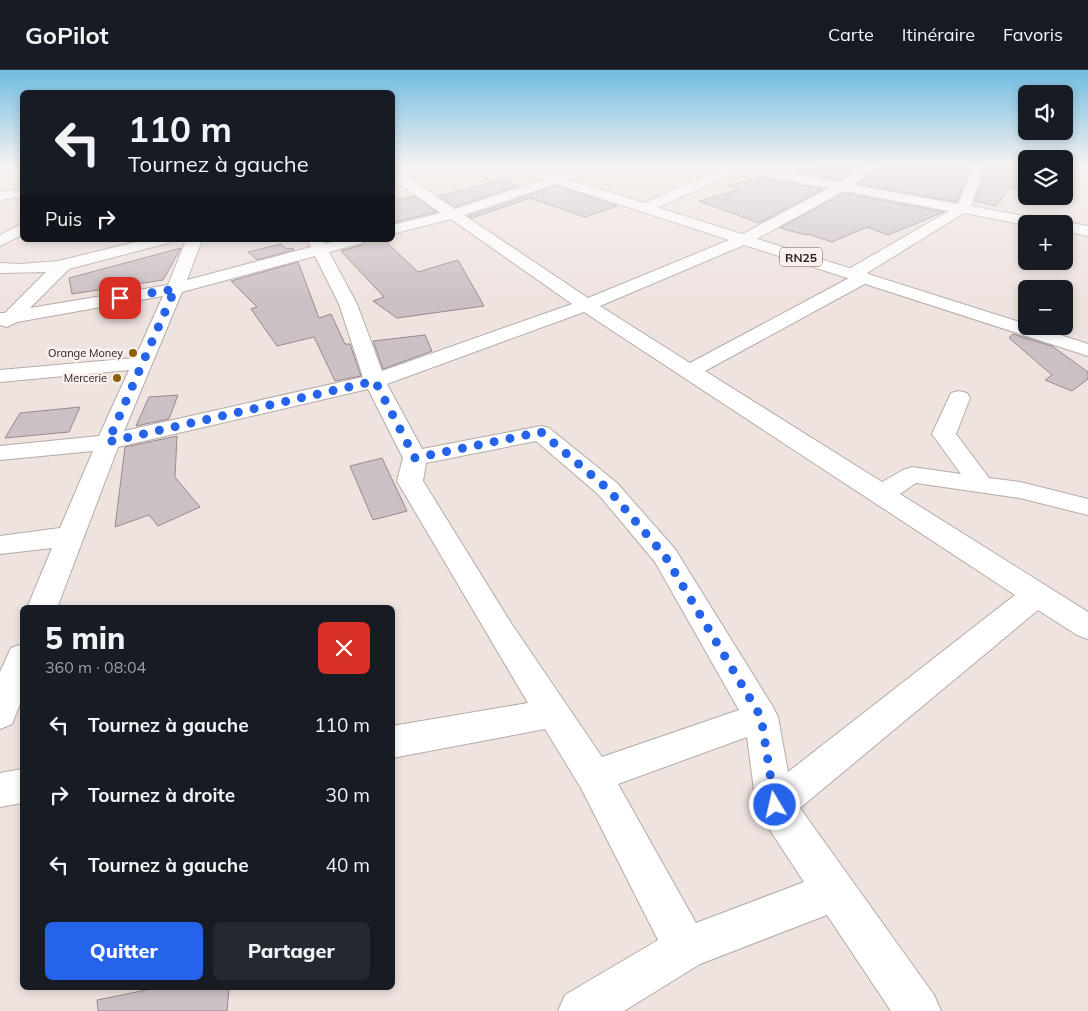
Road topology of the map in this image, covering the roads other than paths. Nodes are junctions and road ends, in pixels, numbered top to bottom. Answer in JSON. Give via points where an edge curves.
{"nodes":[{"id":1,"x":447,"y":210,"type":"edge"},
{"id":2,"x":465,"y":210,"type":"edge"},
{"id":3,"x":651,"y":210,"type":"edge"},
{"id":4,"x":799,"y":210,"type":"edge"},
{"id":5,"x":960,"y":210,"type":"edge"},
{"id":6,"x":973,"y":210,"type":"edge"},
{"id":7,"x":453,"y":214,"type":"junction"},
{"id":8,"x":1018,"y":219,"type":"edge"},
{"id":9,"x":395,"y":229,"type":"edge"},
{"id":10,"x":1073,"y":229,"type":"edge"},
{"id":11,"x":20,"y":230,"type":"edge"},
{"id":12,"x":1088,"y":232,"type":"edge"},
{"id":13,"x":745,"y":239,"type":"junction"},
{"id":14,"x":0,"y":241,"type":"edge"},
{"id":15,"x":154,"y":242,"type":"edge"},
{"id":16,"x":193,"y":242,"type":"edge"},
{"id":17,"x":341,"y":242,"type":"edge"},
{"id":18,"x":318,"y":245,"type":"edge"},
{"id":19,"x":64,"y":264,"type":"junction"},
{"id":20,"x":0,"y":268,"type":"edge"},
{"id":21,"x":859,"y":276,"type":"junction"},
{"id":22,"x":175,"y":289,"type":"junction"},
{"id":23,"x":586,"y":305,"type":"junction"},
{"id":24,"x":3,"y":321,"type":"edge"},
{"id":25,"x":1088,"y":350,"type":"edge"},
{"id":26,"x":143,"y":363,"type":"junction"},
{"id":27,"x":690,"y":371,"type":"junction"},
{"id":28,"x":0,"y":376,"type":"edge"},
{"id":29,"x":375,"y":381,"type":"junction"},
{"id":30,"x":960,"y":398,"type":"dead end"},
{"id":31,"x":108,"y":442,"type":"junction"},
{"id":32,"x":0,"y":453,"type":"edge"},
{"id":33,"x":415,"y":458,"type":"junction"},
{"id":34,"x":981,"y":484,"type":"junction"},
{"id":35,"x":881,"y":494,"type":"junction"},
{"id":36,"x":1088,"y":507,"type":"edge"},
{"id":37,"x":71,"y":536,"type":"junction"},
{"id":38,"x":0,"y":545,"type":"edge"},
{"id":39,"x":1037,"y":594,"type":"junction"},
{"id":40,"x":43,"y":605,"type":"edge"},
{"id":41,"x":1088,"y":627,"type":"edge"},
{"id":42,"x":20,"y":662,"type":"edge"},
{"id":43,"x":553,"y":713,"type":"junction"},
{"id":44,"x":0,"y":714,"type":"edge"},
{"id":45,"x":761,"y":717,"type":"junction"},
{"id":46,"x":395,"y":741,"type":"edge"},
{"id":47,"x":594,"y":776,"type":"junction"},
{"id":48,"x":20,"y":786,"type":"edge"},
{"id":49,"x":0,"y":790,"type":"edge"},
{"id":50,"x":775,"y":805,"type":"junction"},
{"id":51,"x":835,"y":891,"type":"junction"},
{"id":52,"x":686,"y":948,"type":"junction"},
{"id":53,"x":580,"y":1011,"type":"edge"},
{"id":54,"x":918,"y":1011,"type":"edge"}],
"edges":[{"from":1,"to":7,"type":"street"},
{"from":2,"to":7,"type":"street"},
{"from":3,"to":13,"type":"street","number":"RN25"},
{"from":4,"to":13,"type":"street"},
{"from":5,"to":21,"type":"street"},
{"from":6,"to":8,"type":"street"},
{"from":7,"to":9,"type":"street"},
{"from":7,"to":23,"type":"street"},
{"from":10,"to":12,"type":"street"},
{"from":11,"to":14,"type":"street"},
{"from":13,"to":21,"type":"street","number":"RN25"},
{"from":13,"to":23,"type":"street"},
{"from":15,"to":19,"type":"street"},
{"from":16,"to":22,"type":"street"},
{"from":17,"to":18,"type":"street"},
{"from":18,"to":22,"type":"street"},
{"from":18,"to":29,"type":"street","via":[[348,304]]},
{"from":19,"to":20,"type":"street","via":[[23,271]]},
{"from":19,"to":24,"type":"street"},
{"from":21,"to":25,"type":"street","number":"RN25"},
{"from":21,"to":27,"type":"street"},
{"from":22,"to":24,"type":"street"},
{"from":22,"to":26,"type":"street"},
{"from":23,"to":27,"type":"street"},
{"from":23,"to":29,"type":"street"},
{"from":26,"to":28,"type":"street"},
{"from":26,"to":31,"type":"street"},
{"from":27,"to":35,"type":"street"},
{"from":29,"to":31,"type":"street"},
{"from":29,"to":33,"type":"street"},
{"from":30,"to":34,"type":"street","via":[[944,434]]},
{"from":31,"to":32,"type":"street"},
{"from":31,"to":37,"type":"street"},
{"from":33,"to":43,"type":"street","via":[[410,481]]},
{"from":33,"to":45,"type":"street","via":[[541,432],[608,489],[665,556]]},
{"from":34,"to":35,"type":"street","via":[[912,476]]},
{"from":34,"to":36,"type":"street"},
{"from":35,"to":39,"type":"street"},
{"from":37,"to":38,"type":"street"},
{"from":37,"to":40,"type":"street"},
{"from":39,"to":41,"type":"street"},
{"from":39,"to":50,"type":"street"},
{"from":42,"to":44,"type":"street"},
{"from":43,"to":46,"type":"street"},
{"from":43,"to":47,"type":"street"},
{"from":45,"to":47,"type":"street"},
{"from":45,"to":50,"type":"street"},
{"from":47,"to":52,"type":"street"},
{"from":48,"to":49,"type":"street"},
{"from":50,"to":51,"type":"street"},
{"from":51,"to":52,"type":"street"},
{"from":51,"to":54,"type":"street"},
{"from":52,"to":53,"type":"street"}]}
